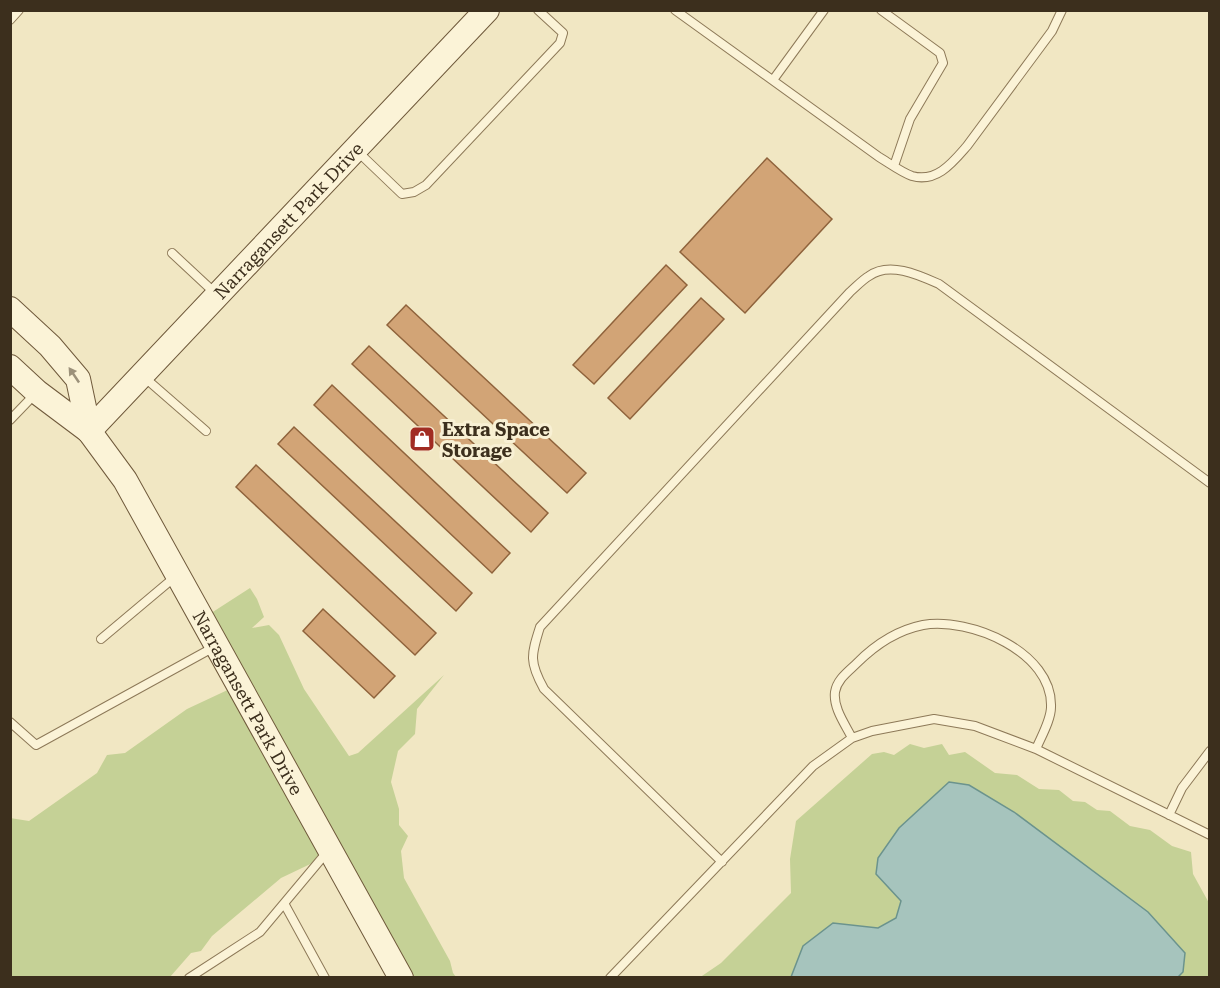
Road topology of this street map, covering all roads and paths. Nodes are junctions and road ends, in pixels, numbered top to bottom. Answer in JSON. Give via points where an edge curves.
{"nodes":[{"id":1,"x":19,"y":10,"type":"edge"},
{"id":2,"x":487,"y":10,"type":"edge"},
{"id":3,"x":538,"y":10,"type":"edge"},
{"id":4,"x":675,"y":10,"type":"edge"},
{"id":5,"x":825,"y":10,"type":"edge"},
{"id":6,"x":880,"y":10,"type":"edge"},
{"id":7,"x":1062,"y":10,"type":"edge"},
{"id":8,"x":10,"y":20,"type":"edge"},
{"id":9,"x":772,"y":80,"type":"junction"},
{"id":10,"x":356,"y":150,"type":"junction"},
{"id":11,"x":894,"y":166,"type":"junction"},
{"id":12,"x":172,"y":253,"type":"dead end"},
{"id":13,"x":217,"y":295,"type":"junction"},
{"id":14,"x":10,"y":309,"type":"edge"},
{"id":15,"x":10,"y":367,"type":"edge"},
{"id":16,"x":142,"y":375,"type":"junction"},
{"id":17,"x":37,"y":392,"type":"junction"},
{"id":18,"x":10,"y":420,"type":"edge"},
{"id":19,"x":89,"y":431,"type":"junction"},
{"id":20,"x":206,"y":431,"type":"dead end"},
{"id":21,"x":1209,"y":483,"type":"edge"},
{"id":22,"x":176,"y":576,"type":"junction"},
{"id":23,"x":100,"y":639,"type":"dead end"},
{"id":24,"x":217,"y":645,"type":"junction"},
{"id":25,"x":10,"y":722,"type":"edge"},
{"id":26,"x":852,"y":738,"type":"junction"},
{"id":27,"x":1036,"y":749,"type":"junction"},
{"id":28,"x":1209,"y":751,"type":"edge"},
{"id":29,"x":1169,"y":815,"type":"junction"},
{"id":30,"x":1209,"y":835,"type":"edge"},
{"id":31,"x":330,"y":849,"type":"junction"},
{"id":32,"x":722,"y":862,"type":"junction"},
{"id":33,"x":285,"y":905,"type":"junction"},
{"id":34,"x":189,"y":978,"type":"edge"},
{"id":35,"x":325,"y":978,"type":"edge"},
{"id":36,"x":401,"y":978,"type":"edge"},
{"id":37,"x":610,"y":978,"type":"edge"}],
"edges":[{"from":1,"to":8,"type":"lane"},
{"from":2,"to":10,"type":"street","name":"Narragansett Park Drive"},
{"from":3,"to":10,"type":"lane","via":[[563,33],[560,43],[426,185],[402,194]]},
{"from":4,"to":9,"type":"lane"},
{"from":5,"to":9,"type":"lane"},
{"from":6,"to":11,"type":"lane","via":[[940,53],[944,63],[910,119]]},
{"from":7,"to":11,"type":"lane","via":[[1052,31],[951,164],[932,177],[912,176]]},
{"from":9,"to":11,"type":"lane"},
{"from":10,"to":13,"type":"street","name":"Narragansett Park Drive"},
{"from":12,"to":13,"type":"lane"},
{"from":13,"to":16,"type":"street","name":"Narragansett Park Drive"},
{"from":19,"to":14,"type":"street","name":"Narragansett Park Drive","one_way":true,"via":[[78,379]]},
{"from":15,"to":17,"type":"street","name":"Narragansett Park Drive"},
{"from":16,"to":19,"type":"street","name":"Narragansett Park Drive"},
{"from":16,"to":20,"type":"lane"},
{"from":17,"to":18,"type":"lane"},
{"from":17,"to":19,"type":"street","name":"Narragansett Park Drive"},
{"from":19,"to":22,"type":"street","name":"Narragansett Park Drive","via":[[124,480]]},
{"from":21,"to":32,"type":"lane","via":[[939,284],[891,269],[871,274],[850,292],[540,627],[533,650],[533,670],[544,689]]},
{"from":22,"to":23,"type":"lane"},
{"from":22,"to":24,"type":"street","name":"Narragansett Park Drive"},
{"from":24,"to":25,"type":"lane","via":[[36,745]]},
{"from":24,"to":31,"type":"street","name":"Narragansett Park Drive"},
{"from":26,"to":27,"type":"lane","via":[[934,720],[975,726]]},
{"from":26,"to":27,"type":"lane","via":[[836,708],[839,681],[891,636],[938,624],[977,629],[1010,644],[1036,665],[1049,686],[1052,709]]},
{"from":26,"to":32,"type":"lane","via":[[813,766]]},
{"from":27,"to":29,"type":"lane"},
{"from":28,"to":29,"type":"lane","via":[[1182,788]]},
{"from":29,"to":30,"type":"lane"},
{"from":31,"to":33,"type":"lane"},
{"from":31,"to":36,"type":"street","name":"Narragansett Park Drive"},
{"from":32,"to":37,"type":"lane"},
{"from":33,"to":34,"type":"lane","via":[[260,932]]},
{"from":33,"to":35,"type":"lane"}]}
